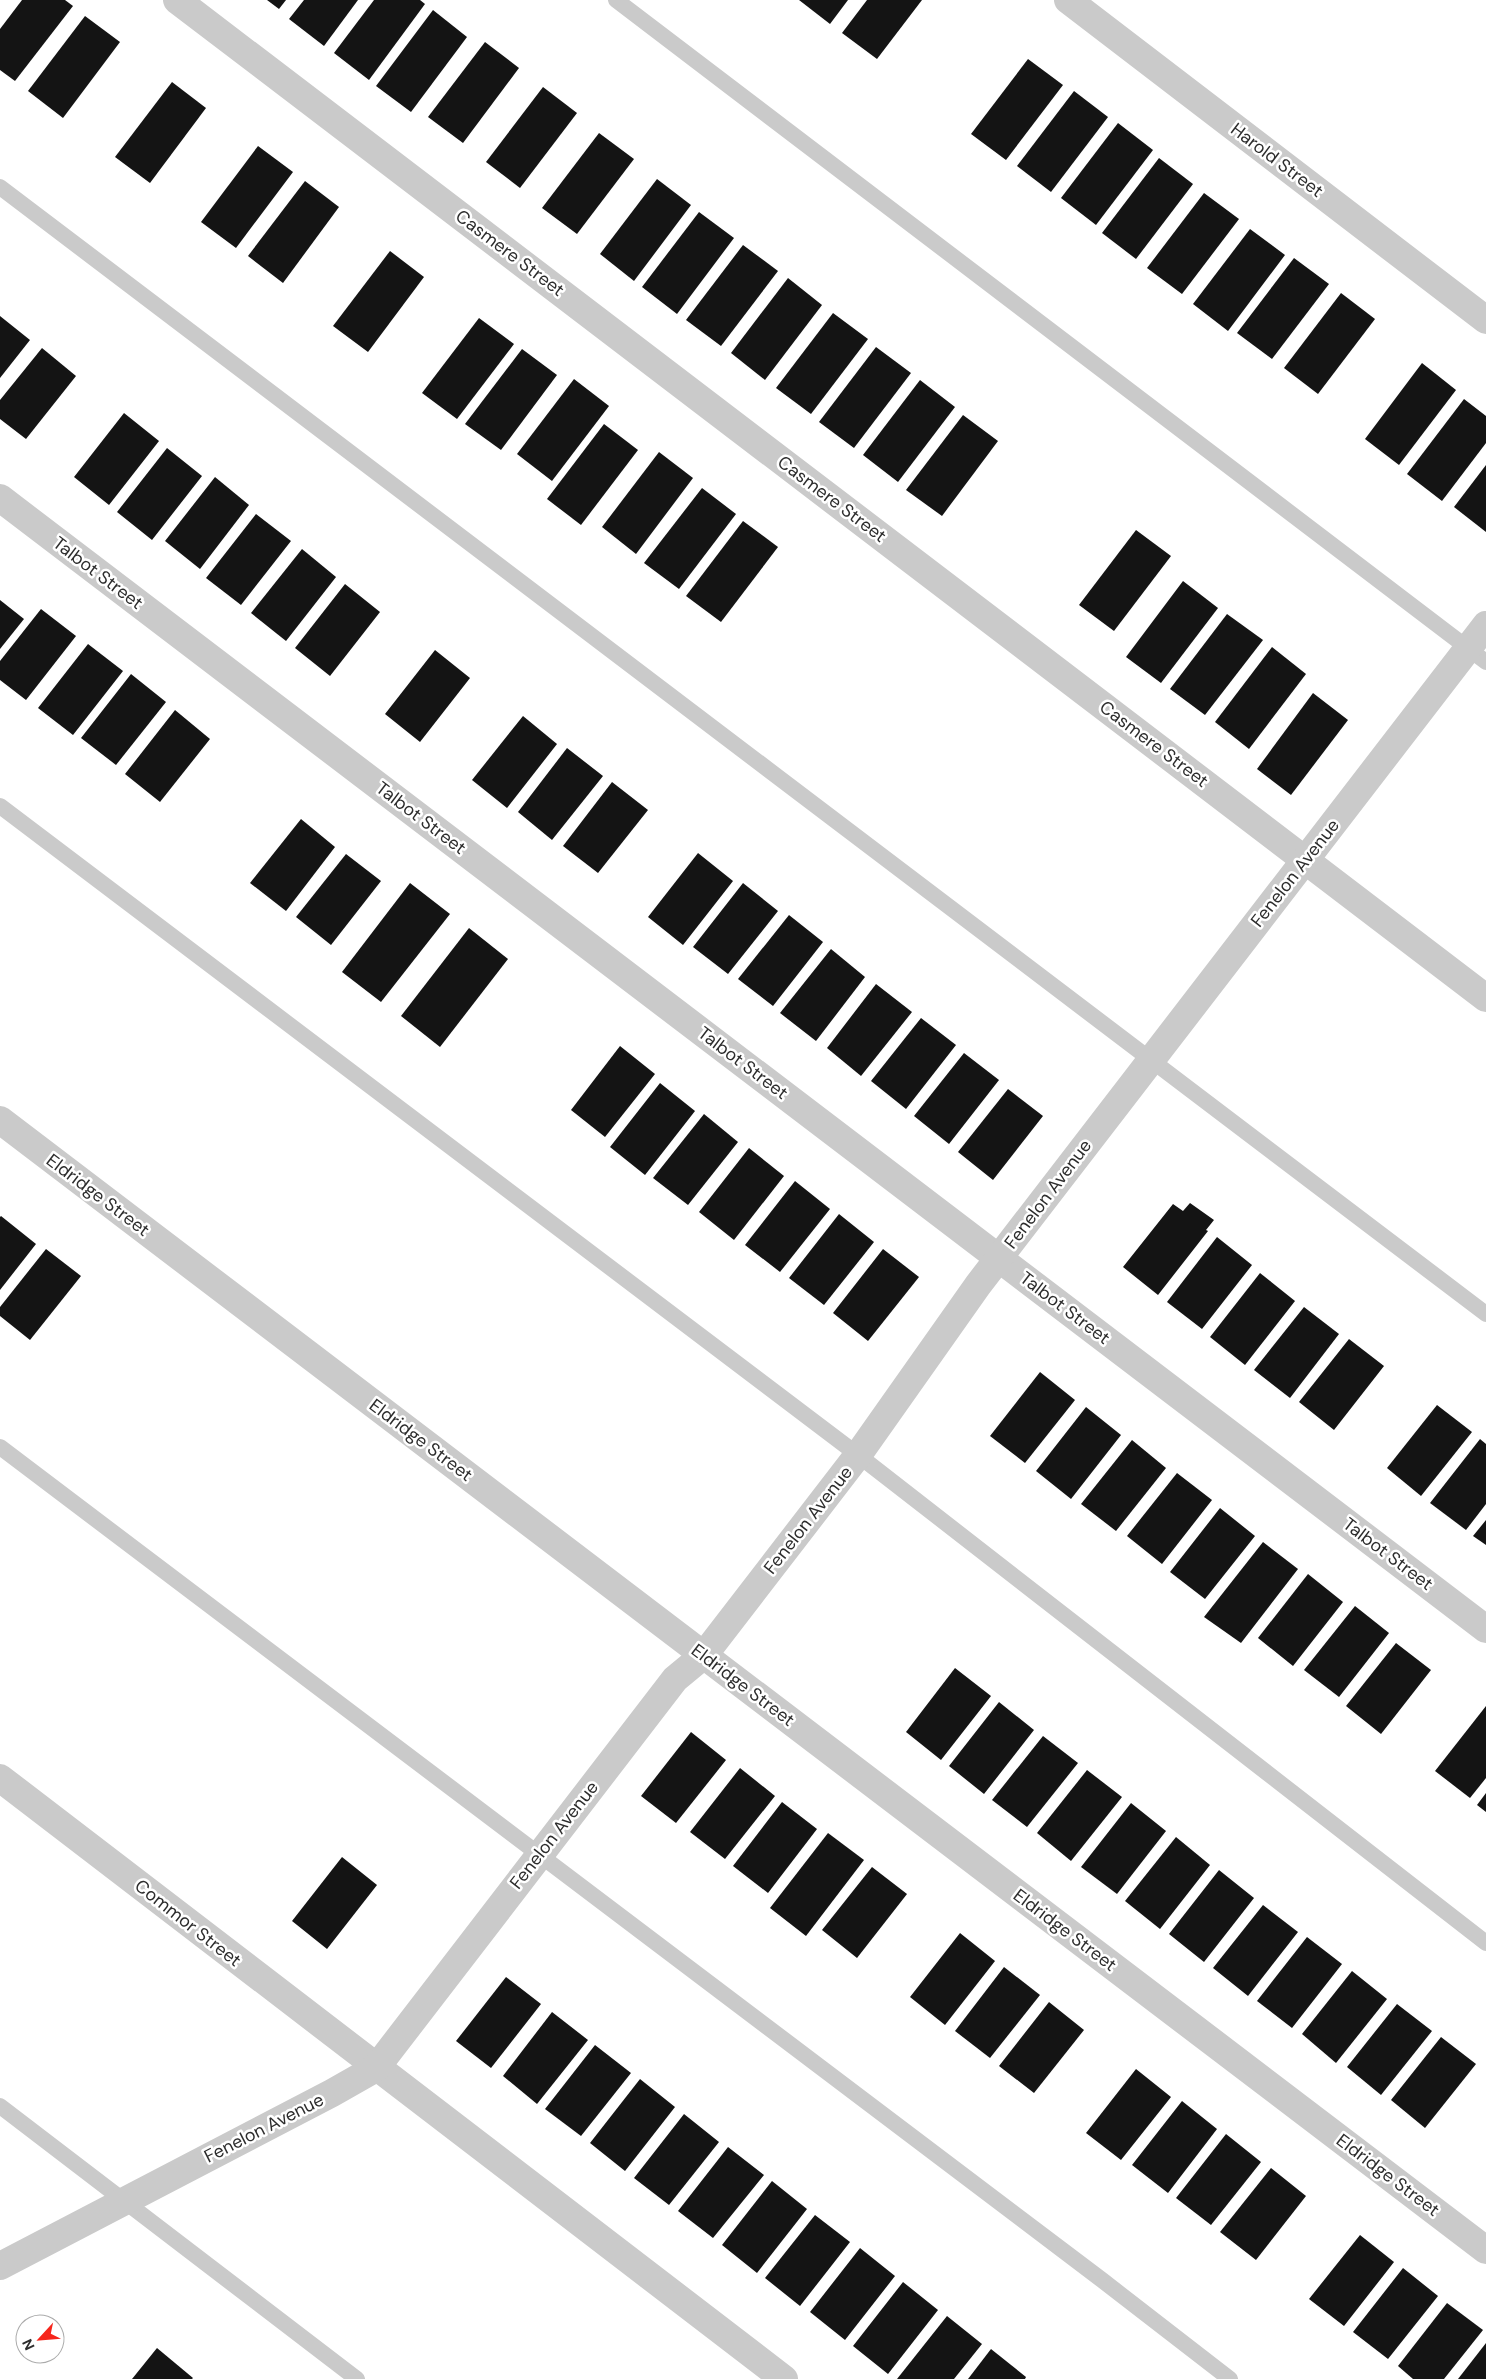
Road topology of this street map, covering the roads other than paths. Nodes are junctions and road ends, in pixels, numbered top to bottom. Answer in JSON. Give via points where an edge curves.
{"nodes":[{"id":1,"x":177,"y":0,"type":"edge"},
{"id":2,"x":616,"y":0,"type":"edge"},
{"id":3,"x":1068,"y":0,"type":"edge"},
{"id":4,"x":0,"y":187,"type":"edge"},
{"id":5,"x":1486,"y":320,"type":"edge"},
{"id":6,"x":0,"y":498,"type":"edge"},
{"id":7,"x":1486,"y":625,"type":"edge"},
{"id":8,"x":1477,"y":655,"type":"edge"},
{"id":9,"x":0,"y":806,"type":"edge"},
{"id":10,"x":1306,"y":860,"type":"junction"},
{"id":11,"x":1486,"y":998,"type":"edge"},
{"id":12,"x":1149,"y":1060,"type":"junction"},
{"id":13,"x":0,"y":1120,"type":"edge"},
{"id":14,"x":999,"y":1258,"type":"junction"},
{"id":15,"x":1486,"y":1314,"type":"edge"},
{"id":16,"x":0,"y":1446,"type":"edge"},
{"id":17,"x":858,"y":1455,"type":"junction"},
{"id":18,"x":1486,"y":1629,"type":"edge"},
{"id":19,"x":704,"y":1655,"type":"junction"},
{"id":20,"x":0,"y":1778,"type":"edge"},
{"id":21,"x":538,"y":1855,"type":"junction"},
{"id":22,"x":1486,"y":1943,"type":"edge"},
{"id":23,"x":376,"y":2068,"type":"junction"},
{"id":24,"x":0,"y":2106,"type":"edge"},
{"id":25,"x":124,"y":2200,"type":"junction"},
{"id":26,"x":1486,"y":2250,"type":"edge"},
{"id":27,"x":0,"y":2266,"type":"edge"},
{"id":28,"x":357,"y":2379,"type":"edge"},
{"id":29,"x":784,"y":2379,"type":"edge"},
{"id":30,"x":1230,"y":2379,"type":"edge"}],
"edges":[{"from":1,"to":10,"type":"street","name":"Casmere Street"},
{"from":2,"to":8,"type":"lane"},
{"from":3,"to":5,"type":"street","name":"Harold Street"},
{"from":4,"to":12,"type":"lane"},
{"from":6,"to":14,"type":"street","name":"Talbot Street"},
{"from":7,"to":8,"type":"street","name":"Fenelon Avenue"},
{"from":8,"to":10,"type":"street","name":"Fenelon Avenue"},
{"from":9,"to":17,"type":"lane"},
{"from":10,"to":11,"type":"street","name":"Casmere Street"},
{"from":10,"to":12,"type":"street","name":"Fenelon Avenue"},
{"from":12,"to":14,"type":"street","name":"Fenelon Avenue"},
{"from":12,"to":15,"type":"lane"},
{"from":13,"to":19,"type":"street","name":"Eldridge Street"},
{"from":14,"to":17,"type":"street","name":"Fenelon Avenue"},
{"from":14,"to":18,"type":"street","name":"Talbot Street"},
{"from":16,"to":21,"type":"lane"},
{"from":17,"to":19,"type":"street","name":"Fenelon Avenue"},
{"from":17,"to":22,"type":"lane"},
{"from":19,"to":21,"type":"street","name":"Fenelon Avenue","via":[[675,1679]]},
{"from":19,"to":26,"type":"street","name":"Eldridge Street"},
{"from":20,"to":23,"type":"street","name":"Commor Street"},
{"from":21,"to":23,"type":"street","name":"Fenelon Avenue"},
{"from":21,"to":30,"type":"lane"},
{"from":23,"to":25,"type":"street","name":"Fenelon Avenue"},
{"from":23,"to":29,"type":"street","name":"Commor Street"},
{"from":24,"to":25,"type":"lane"},
{"from":25,"to":27,"type":"street","name":"Fenelon Avenue"},
{"from":25,"to":28,"type":"lane"}]}
